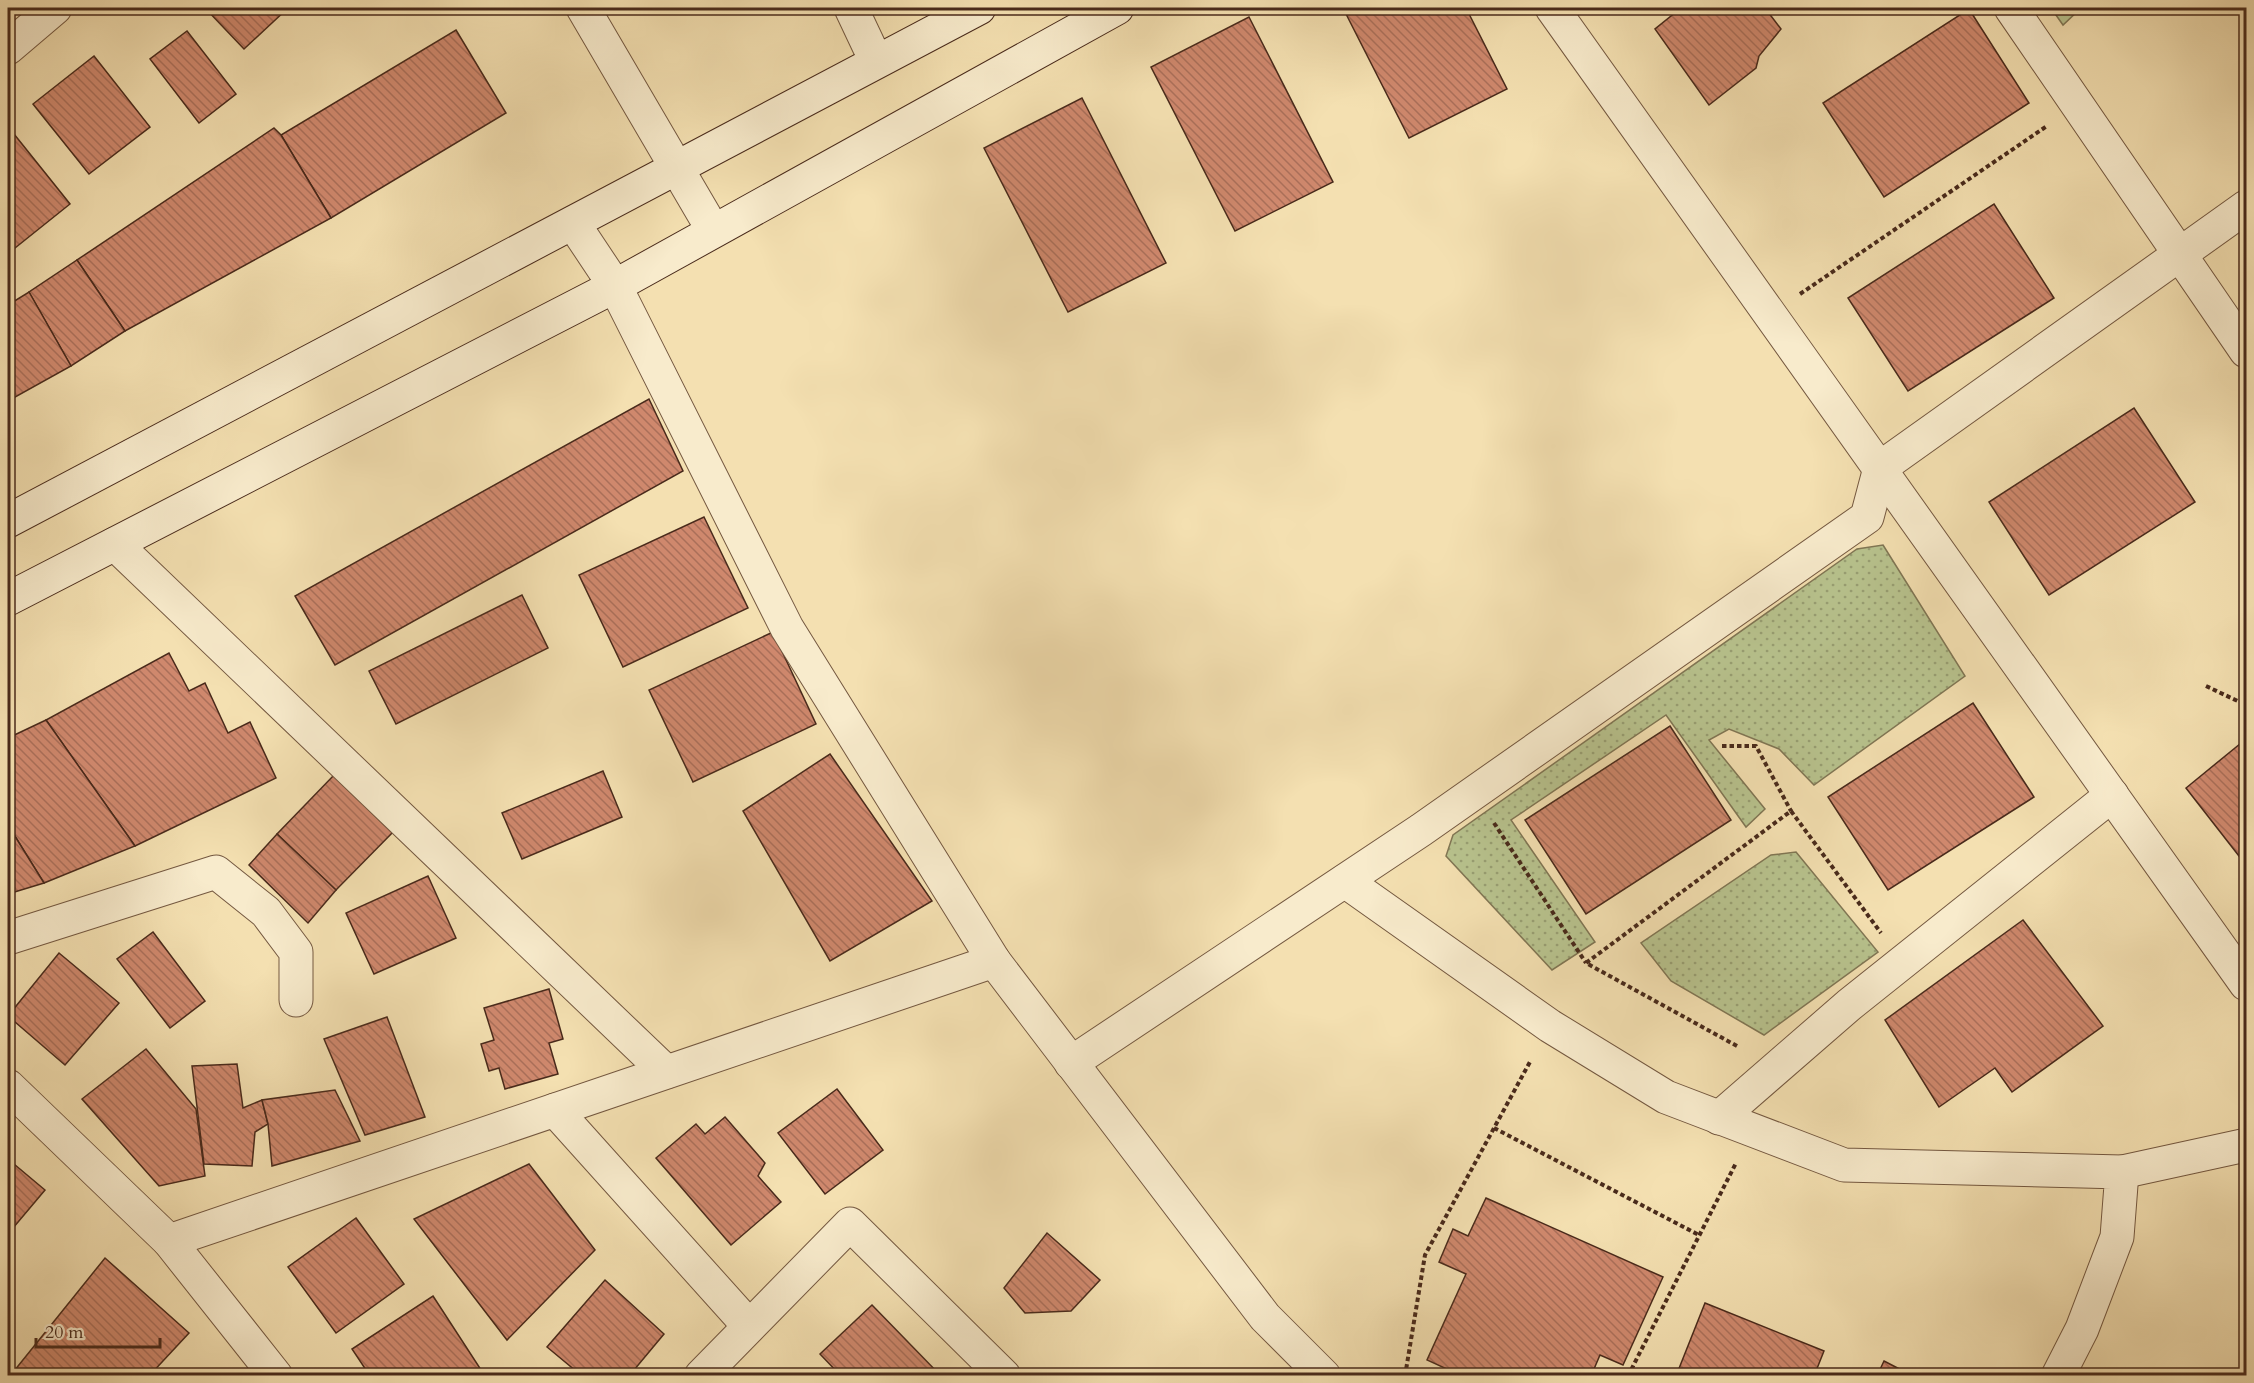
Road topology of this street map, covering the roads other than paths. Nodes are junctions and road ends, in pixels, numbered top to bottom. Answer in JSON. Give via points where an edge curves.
{"nodes":[{"id":1,"x":55,"y":8,"type":"edge"},
{"id":2,"x":583,"y":8,"type":"edge"},
{"id":3,"x":851,"y":8,"type":"edge"},
{"id":4,"x":979,"y":8,"type":"edge"},
{"id":5,"x":1117,"y":8,"type":"edge"},
{"id":6,"x":1552,"y":8,"type":"edge"},
{"id":7,"x":2011,"y":8,"type":"edge"},
{"id":8,"x":8,"y":48,"type":"edge"},
{"id":9,"x":876,"y":61,"type":"junction"},
{"id":10,"x":677,"y":165,"type":"junction"},
{"id":11,"x":2247,"y":207,"type":"edge"},
{"id":12,"x":573,"y":224,"type":"junction"},
{"id":13,"x":713,"y":230,"type":"junction"},
{"id":14,"x":2180,"y":255,"type":"junction"},
{"id":15,"x":615,"y":286,"type":"junction"},
{"id":16,"x":2247,"y":351,"type":"edge"},
{"id":17,"x":1880,"y":468,"type":"junction"},
{"id":18,"x":8,"y":521,"type":"edge"},
{"id":19,"x":115,"y":544,"type":"junction"},
{"id":20,"x":8,"y":599,"type":"edge"},
{"id":21,"x":2112,"y":795,"type":"junction"},
{"id":22,"x":1345,"y":881,"type":"junction"},
{"id":23,"x":8,"y":938,"type":"edge"},
{"id":24,"x":994,"y":961,"type":"junction"},
{"id":25,"x":2247,"y":984,"type":"edge"},
{"id":26,"x":296,"y":1000,"type":"dead end"},
{"id":27,"x":1071,"y":1063,"type":"junction"},
{"id":28,"x":666,"y":1072,"type":"junction"},
{"id":29,"x":8,"y":1086,"type":"edge"},
{"id":30,"x":555,"y":1110,"type":"junction"},
{"id":31,"x":1719,"y":1118,"type":"junction"},
{"id":32,"x":2247,"y":1145,"type":"edge"},
{"id":33,"x":2122,"y":1172,"type":"junction"},
{"id":34,"x":169,"y":1241,"type":"junction"},
{"id":35,"x":749,"y":1326,"type":"junction"},
{"id":36,"x":276,"y":1376,"type":"edge"},
{"id":37,"x":701,"y":1376,"type":"edge"},
{"id":38,"x":1004,"y":1376,"type":"edge"},
{"id":39,"x":1324,"y":1376,"type":"edge"},
{"id":40,"x":2058,"y":1376,"type":"edge"}],
"edges":[{"from":1,"to":8,"type":"street"},
{"from":2,"to":10,"type":"street"},
{"from":3,"to":9,"type":"street"},
{"from":4,"to":9,"type":"street"},
{"from":5,"to":13,"type":"street"},
{"from":6,"to":17,"type":"street"},
{"from":7,"to":14,"type":"street"},
{"from":9,"to":10,"type":"street"},
{"from":10,"to":12,"type":"street"},
{"from":10,"to":13,"type":"street"},
{"from":11,"to":14,"type":"street"},
{"from":12,"to":15,"type":"street"},
{"from":12,"to":18,"type":"street"},
{"from":13,"to":15,"type":"street"},
{"from":14,"to":16,"type":"street"},
{"from":14,"to":17,"type":"street"},
{"from":15,"to":19,"type":"street"},
{"from":15,"to":24,"type":"street","via":[[787,628]]},
{"from":17,"to":21,"type":"street"},
{"from":17,"to":22,"type":"street","via":[[1867,517]]},
{"from":19,"to":20,"type":"street"},
{"from":19,"to":28,"type":"street"},
{"from":21,"to":25,"type":"street"},
{"from":21,"to":31,"type":"street","via":[[1849,1005]]},
{"from":22,"to":27,"type":"street"},
{"from":22,"to":31,"type":"street","via":[[1550,1026],[1666,1097]]},
{"from":23,"to":26,"type":"street","via":[[216,872],[267,912],[296,952]]},
{"from":24,"to":27,"type":"street"},
{"from":24,"to":28,"type":"street"},
{"from":27,"to":39,"type":"street","via":[[1265,1317]]},
{"from":28,"to":30,"type":"street"},
{"from":29,"to":34,"type":"street"},
{"from":30,"to":34,"type":"street"},
{"from":30,"to":35,"type":"street"},
{"from":31,"to":33,"type":"street","via":[[1844,1165]]},
{"from":32,"to":33,"type":"street"},
{"from":33,"to":40,"type":"street","via":[[2117,1238],[2082,1329]]},
{"from":34,"to":36,"type":"street"},
{"from":35,"to":37,"type":"street"},
{"from":35,"to":38,"type":"street","via":[[850,1224]]}]}
